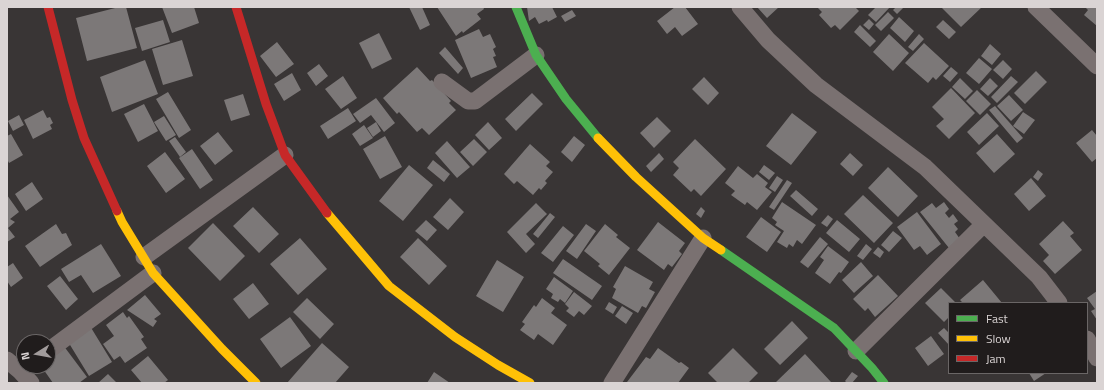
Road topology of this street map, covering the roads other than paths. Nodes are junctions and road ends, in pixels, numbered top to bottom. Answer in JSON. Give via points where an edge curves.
{"nodes":[{"id":1,"x":48,"y":7,"type":"edge"},
{"id":2,"x":236,"y":7,"type":"edge"},
{"id":3,"x":516,"y":7,"type":"edge"},
{"id":4,"x":740,"y":7,"type":"edge"},
{"id":5,"x":1036,"y":7,"type":"edge"},
{"id":6,"x":536,"y":55,"type":"junction"},
{"id":7,"x":1096,"y":62,"type":"edge"},
{"id":8,"x":442,"y":82,"type":"dead end"},
{"id":9,"x":285,"y":155,"type":"junction"},
{"id":10,"x":984,"y":224,"type":"junction"},
{"id":11,"x":703,"y":238,"type":"junction"},
{"id":12,"x":144,"y":257,"type":"junction"},
{"id":13,"x":153,"y":273,"type":"junction"},
{"id":14,"x":1058,"y":302,"type":"edge"},
{"id":15,"x":1088,"y":341,"type":"edge"},
{"id":16,"x":56,"y":345,"type":"edge"},
{"id":17,"x":856,"y":351,"type":"junction"},
{"id":18,"x":1097,"y":358,"type":"edge"},
{"id":19,"x":7,"y":360,"type":"edge"},
{"id":20,"x":16,"y":366,"type":"edge"},
{"id":21,"x":256,"y":383,"type":"edge"},
{"id":22,"x":530,"y":383,"type":"edge"},
{"id":23,"x":612,"y":383,"type":"edge"},
{"id":24,"x":884,"y":383,"type":"edge"}],
"edges":[{"from":1,"to":12,"type":"street","via":[[84,138],[122,222]]},
{"from":2,"to":9,"type":"street","via":[[266,104]]},
{"from":3,"to":6,"type":"street"},
{"from":4,"to":10,"type":"street","via":[[768,40],[816,85],[926,167]]},
{"from":5,"to":7,"type":"street"},
{"from":6,"to":8,"type":"street","via":[[475,101],[468,101]]},
{"from":6,"to":11,"type":"street","via":[[566,99],[602,143]]},
{"from":9,"to":12,"type":"street"},
{"from":9,"to":22,"type":"street","via":[[321,205],[389,286],[455,337]]},
{"from":10,"to":14,"type":"street","via":[[1039,277]]},
{"from":10,"to":17,"type":"street"},
{"from":11,"to":17,"type":"street","via":[[834,328]]},
{"from":11,"to":23,"type":"street"},
{"from":12,"to":13,"type":"street"},
{"from":13,"to":16,"type":"street"},
{"from":13,"to":21,"type":"street"},
{"from":15,"to":18,"type":"street"},
{"from":17,"to":24,"type":"street"},
{"from":19,"to":20,"type":"street"}]}
